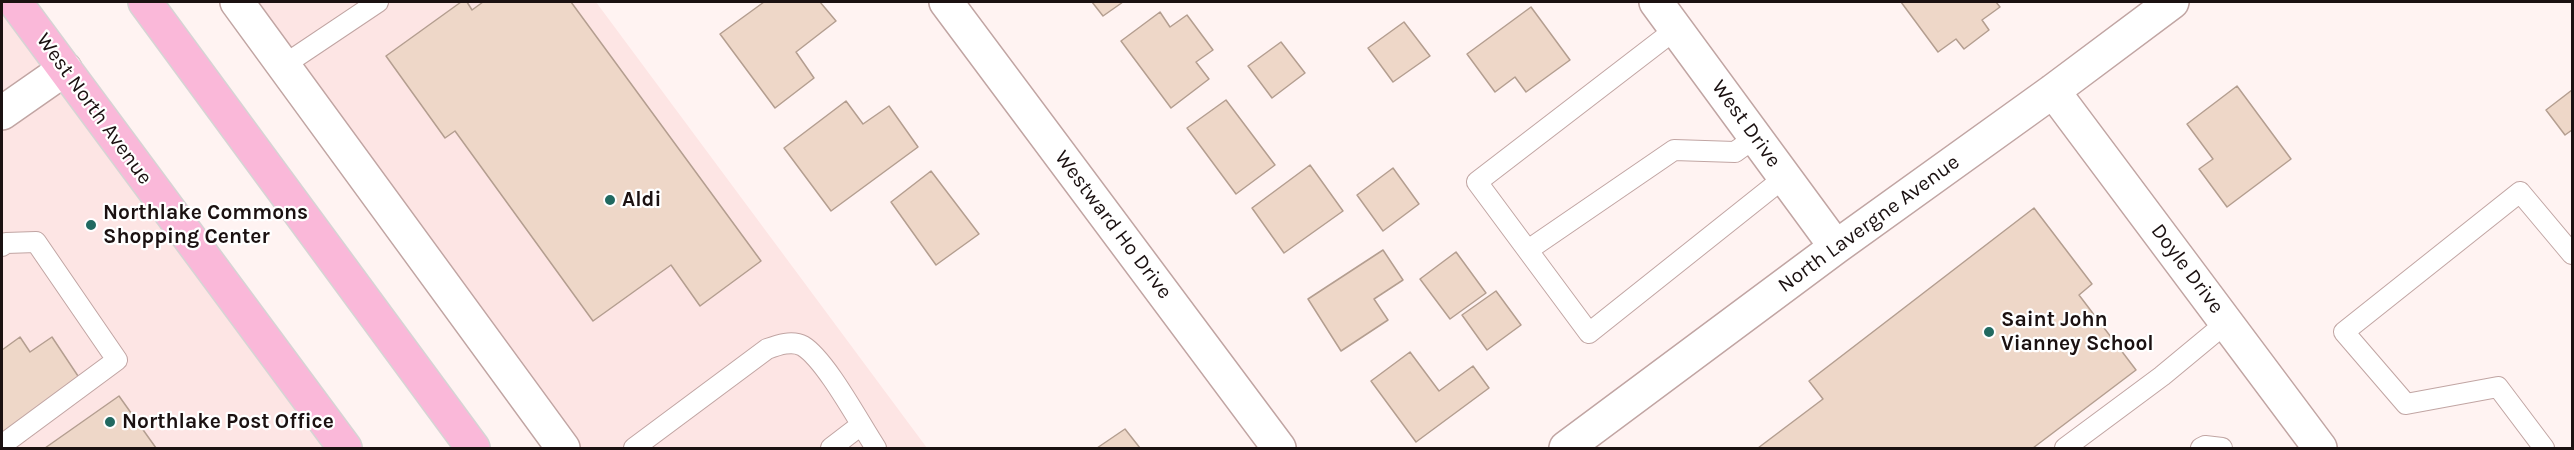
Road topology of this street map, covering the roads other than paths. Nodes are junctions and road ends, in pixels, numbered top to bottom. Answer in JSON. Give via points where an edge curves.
{"nodes":[{"id":1,"x":15,"y":2,"type":"edge"},
{"id":2,"x":145,"y":2,"type":"edge"},
{"id":3,"x":237,"y":2,"type":"edge"},
{"id":4,"x":378,"y":2,"type":"edge"},
{"id":5,"x":946,"y":2,"type":"edge"},
{"id":6,"x":1656,"y":2,"type":"edge"},
{"id":7,"x":2172,"y":2,"type":"edge"},
{"id":8,"x":1676,"y":29,"type":"junction"},
{"id":9,"x":284,"y":65,"type":"junction"},
{"id":10,"x":65,"y":69,"type":"junction"},
{"id":11,"x":2053,"y":91,"type":"junction"},
{"id":12,"x":2,"y":113,"type":"edge"},
{"id":13,"x":1756,"y":137,"type":"junction"},
{"id":14,"x":1785,"y":177,"type":"junction"},
{"id":15,"x":2,"y":246,"type":"edge"},
{"id":16,"x":1836,"y":247,"type":"junction"},
{"id":17,"x":1528,"y":250,"type":"junction"},
{"id":18,"x":2572,"y":254,"type":"edge"},
{"id":19,"x":2226,"y":322,"type":"junction"},
{"id":20,"x":861,"y":425,"type":"junction"},
{"id":21,"x":2,"y":445,"type":"edge"},
{"id":22,"x":345,"y":448,"type":"edge"},
{"id":23,"x":473,"y":448,"type":"edge"},
{"id":24,"x":563,"y":448,"type":"edge"},
{"id":25,"x":634,"y":448,"type":"edge"},
{"id":26,"x":831,"y":448,"type":"edge"},
{"id":27,"x":876,"y":448,"type":"edge"},
{"id":28,"x":1279,"y":448,"type":"edge"},
{"id":29,"x":1566,"y":448,"type":"edge"},
{"id":30,"x":2065,"y":448,"type":"edge"},
{"id":31,"x":2201,"y":448,"type":"edge"},
{"id":32,"x":2222,"y":448,"type":"edge"},
{"id":33,"x":2320,"y":448,"type":"edge"},
{"id":34,"x":2544,"y":448,"type":"edge"}],
"edges":[{"from":1,"to":10,"type":"main road","name":"West North Avenue"},
{"from":2,"to":23,"type":"main road"},
{"from":3,"to":9,"type":"street"},
{"from":4,"to":9,"type":"lane"},
{"from":5,"to":28,"type":"street","name":"Westward Ho Drive"},
{"from":6,"to":8,"type":"street","name":"West Drive"},
{"from":7,"to":11,"type":"street","name":"North Lavergne Avenue"},
{"from":8,"to":13,"type":"street","name":"West Drive"},
{"from":8,"to":17,"type":"lane","via":[[1478,182]]},
{"from":9,"to":24,"type":"street"},
{"from":10,"to":12,"type":"street"},
{"from":10,"to":22,"type":"main road","name":"West North Avenue"},
{"from":11,"to":16,"type":"street","name":"North Lavergne Avenue"},
{"from":11,"to":19,"type":"street","name":"Doyle Drive"},
{"from":13,"to":14,"type":"street","name":"West Drive"},
{"from":13,"to":17,"type":"lane","via":[[1735,152],[1674,150]]},
{"from":14,"to":16,"type":"street","name":"West Drive"},
{"from":14,"to":17,"type":"lane","via":[[1589,333]]},
{"from":15,"to":21,"type":"lane","via":[[36,242],[117,360]]},
{"from":16,"to":29,"type":"street","name":"North Lavergne Avenue"},
{"from":18,"to":34,"type":"lane","via":[[2520,192],[2344,332],[2406,404],[2498,387]]},
{"from":19,"to":30,"type":"lane","via":[[2162,376]]},
{"from":19,"to":33,"type":"street","name":"Doyle Drive"},
{"from":20,"to":25,"type":"lane","via":[[820,362],[802,346],[782,343],[767,348]]},
{"from":20,"to":26,"type":"lane"},
{"from":20,"to":27,"type":"lane"},
{"from":31,"to":32,"type":"lane"}]}
